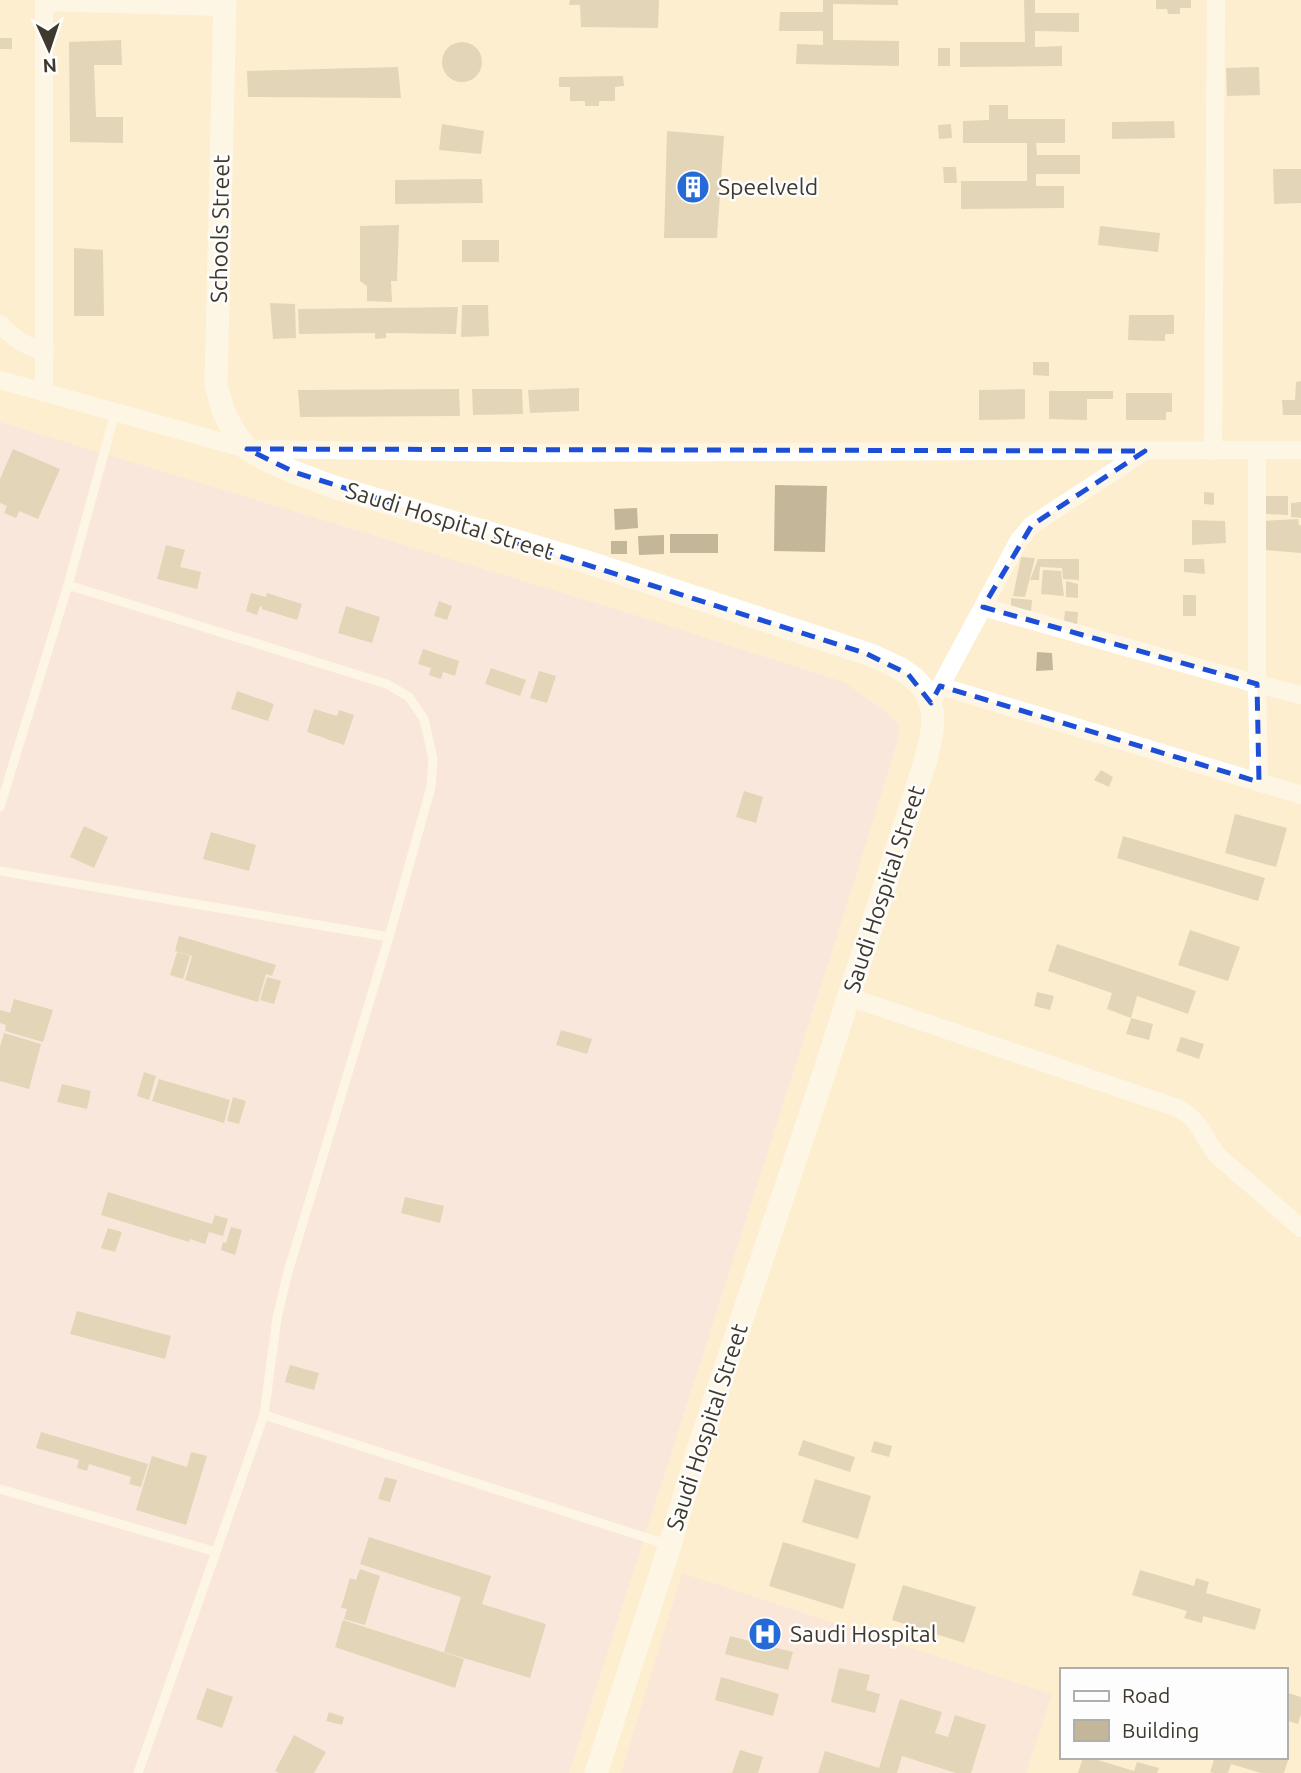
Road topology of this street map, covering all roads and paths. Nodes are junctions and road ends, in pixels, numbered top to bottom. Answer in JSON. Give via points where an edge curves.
{"nodes":[{"id":1,"x":1216,"y":0,"type":"edge"},
{"id":2,"x":44,"y":1,"type":"edge"},
{"id":3,"x":225,"y":4,"type":"edge"},
{"id":4,"x":0,"y":324,"type":"edge"},
{"id":5,"x":45,"y":351,"type":"junction"},
{"id":6,"x":0,"y":380,"type":"edge"},
{"id":7,"x":44,"y":393,"type":"junction"},
{"id":8,"x":115,"y":413,"type":"junction"},
{"id":9,"x":247,"y":449,"type":"junction"},
{"id":10,"x":1257,"y":450,"type":"junction"},
{"id":11,"x":1301,"y":450,"type":"edge"},
{"id":12,"x":1145,"y":451,"type":"junction"},
{"id":13,"x":1213,"y":451,"type":"junction"},
{"id":14,"x":68,"y":585,"type":"junction"},
{"id":15,"x":983,"y":607,"type":"junction"},
{"id":16,"x":1257,"y":684,"type":"junction"},
{"id":17,"x":936,"y":694,"type":"junction"},
{"id":18,"x":1301,"y":695,"type":"edge"},
{"id":19,"x":1259,"y":782,"type":"junction"},
{"id":20,"x":1301,"y":795,"type":"edge"},
{"id":21,"x":0,"y":807,"type":"edge"},
{"id":22,"x":0,"y":871,"type":"edge"},
{"id":23,"x":389,"y":937,"type":"junction"},
{"id":24,"x":849,"y":997,"type":"junction"},
{"id":25,"x":1301,"y":1228,"type":"edge"},
{"id":26,"x":264,"y":1415,"type":"junction"},
{"id":27,"x":0,"y":1489,"type":"edge"},
{"id":28,"x":670,"y":1545,"type":"junction"},
{"id":29,"x":216,"y":1552,"type":"junction"},
{"id":30,"x":138,"y":1773,"type":"edge"},
{"id":31,"x":596,"y":1773,"type":"edge"}],
"edges":[{"from":1,"to":13,"type":"street"},
{"from":2,"to":3,"type":"street"},
{"from":2,"to":5,"type":"street"},
{"from":3,"to":9,"type":"street","name":"Schools Street","via":[[216,385],[224,413]]},
{"from":4,"to":5,"type":"street","via":[[26,345]]},
{"from":5,"to":7,"type":"street"},
{"from":6,"to":7,"type":"street"},
{"from":7,"to":8,"type":"street"},
{"from":8,"to":9,"type":"street"},
{"from":8,"to":14,"type":"lane"},
{"from":9,"to":12,"type":"street"},
{"from":9,"to":17,"type":"street","name":"Saudi Hospital Street","via":[[331,486],[587,562],[865,653],[891,663]]},
{"from":10,"to":11,"type":"street"},
{"from":10,"to":13,"type":"street"},
{"from":10,"to":16,"type":"street"},
{"from":12,"to":13,"type":"street"},
{"from":12,"to":15,"type":"street","via":[[1032,526],[1019,540]]},
{"from":14,"to":21,"type":"lane"},
{"from":14,"to":23,"type":"lane","via":[[387,684],[409,697],[424,719],[433,759],[431,787]]},
{"from":15,"to":16,"type":"street"},
{"from":15,"to":17,"type":"street"},
{"from":16,"to":18,"type":"street"},
{"from":16,"to":19,"type":"street"},
{"from":17,"to":19,"type":"street"},
{"from":17,"to":24,"type":"street","name":"Saudi Hospital Street","via":[[926,759]]},
{"from":19,"to":20,"type":"street"},
{"from":22,"to":23,"type":"lane"},
{"from":23,"to":26,"type":"lane","via":[[288,1272]]},
{"from":24,"to":25,"type":"street","via":[[1186,1112],[1218,1156]]},
{"from":24,"to":28,"type":"street","name":"Saudi Hospital Street"},
{"from":26,"to":28,"type":"lane"},
{"from":26,"to":29,"type":"lane"},
{"from":27,"to":29,"type":"lane"},
{"from":28,"to":31,"type":"street","name":"Saudi Hospital Street"},
{"from":29,"to":30,"type":"lane"}]}
